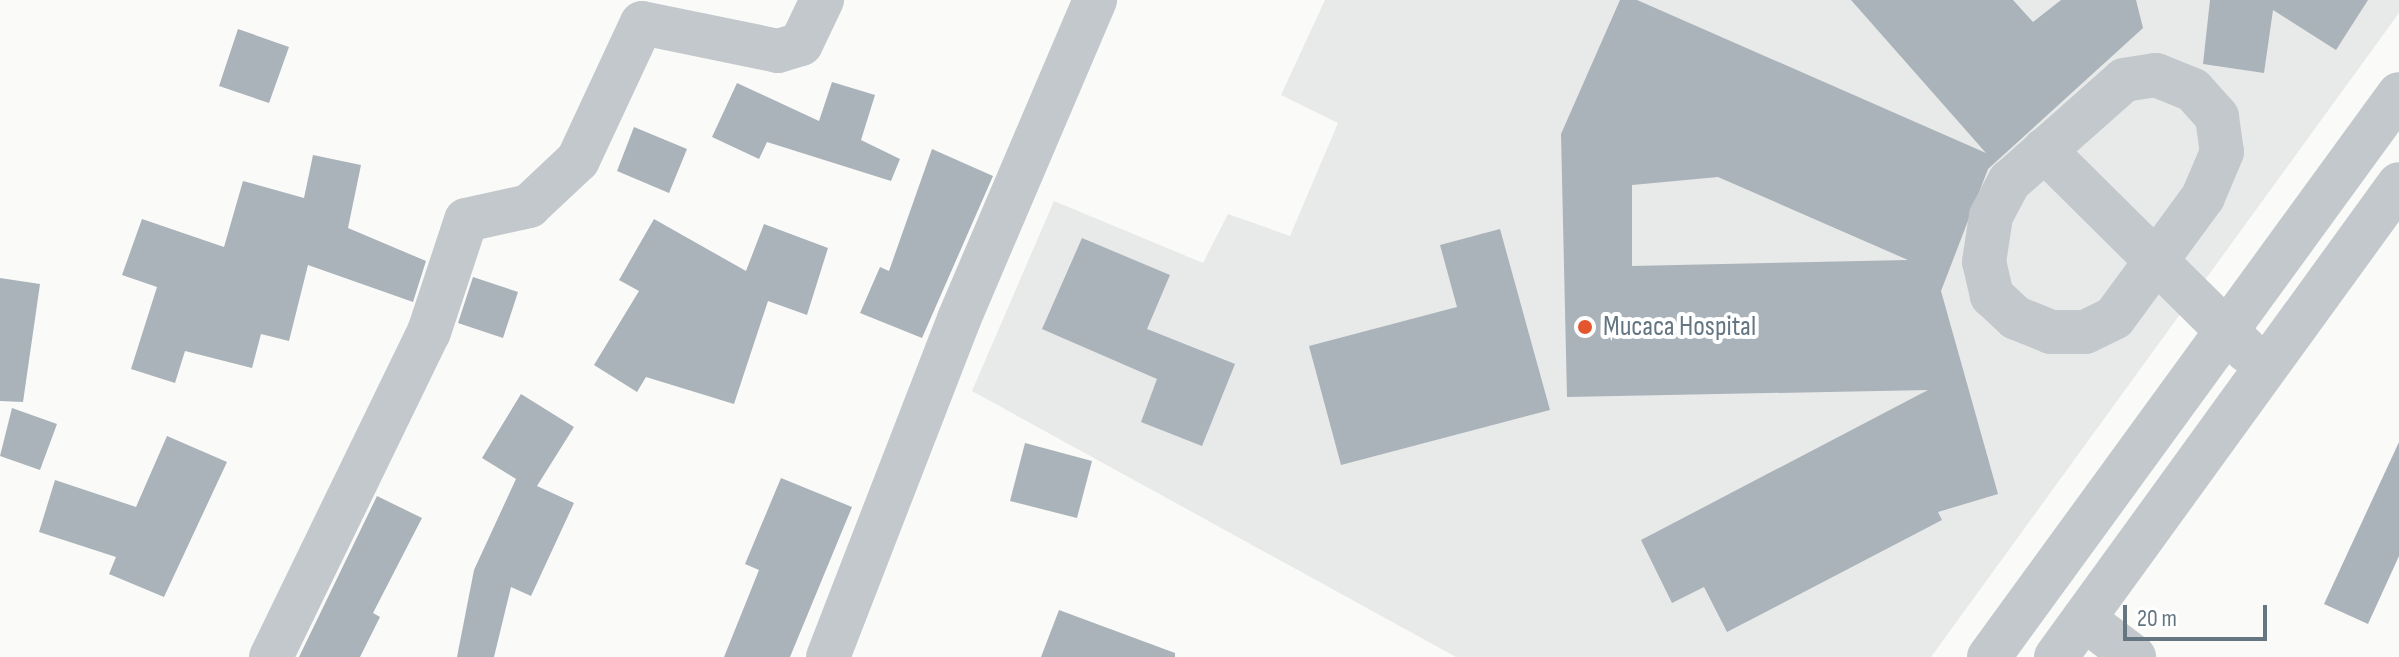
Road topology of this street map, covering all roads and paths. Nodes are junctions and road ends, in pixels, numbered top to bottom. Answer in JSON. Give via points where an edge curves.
{"nodes":[{"id":1,"x":822,"y":0,"type":"edge"},
{"id":2,"x":1095,"y":0,"type":"edge"},
{"id":3,"x":2399,"y":94,"type":"edge"},
{"id":4,"x":2044,"y":150,"type":"junction"},
{"id":5,"x":2399,"y":184,"type":"edge"},
{"id":6,"x":2153,"y":265,"type":"junction"},
{"id":7,"x":2224,"y":335,"type":"junction"},
{"id":8,"x":2267,"y":365,"type":"junction"},
{"id":9,"x":2084,"y":619,"type":"junction"},
{"id":10,"x":271,"y":657,"type":"edge"},
{"id":11,"x":828,"y":657,"type":"edge"},
{"id":12,"x":1989,"y":657,"type":"edge"},
{"id":13,"x":2056,"y":657,"type":"edge"},
{"id":14,"x":2134,"y":657,"type":"edge"}],
"edges":[{"from":1,"to":10,"type":"street","via":[[801,44],[778,51],[642,23],[578,160],[529,206],[466,220],[429,332]]},
{"from":2,"to":11,"type":"street","via":[[959,319]]},
{"from":3,"to":7,"type":"street"},
{"from":4,"to":6,"type":"street"},
{"from":4,"to":6,"type":"street","via":[[2010,181],[1991,216],[1984,262],[1992,296],[2016,318],[2051,332],[2085,332],[2114,318]]},
{"from":4,"to":6,"type":"street","via":[[2124,80],[2156,75],[2193,90],[2217,117],[2222,152],[2203,197]]},
{"from":5,"to":8,"type":"street"},
{"from":6,"to":7,"type":"street"},
{"from":7,"to":8,"type":"street"},
{"from":7,"to":12,"type":"street"},
{"from":8,"to":9,"type":"street"},
{"from":9,"to":13,"type":"street"},
{"from":9,"to":14,"type":"street"}]}
